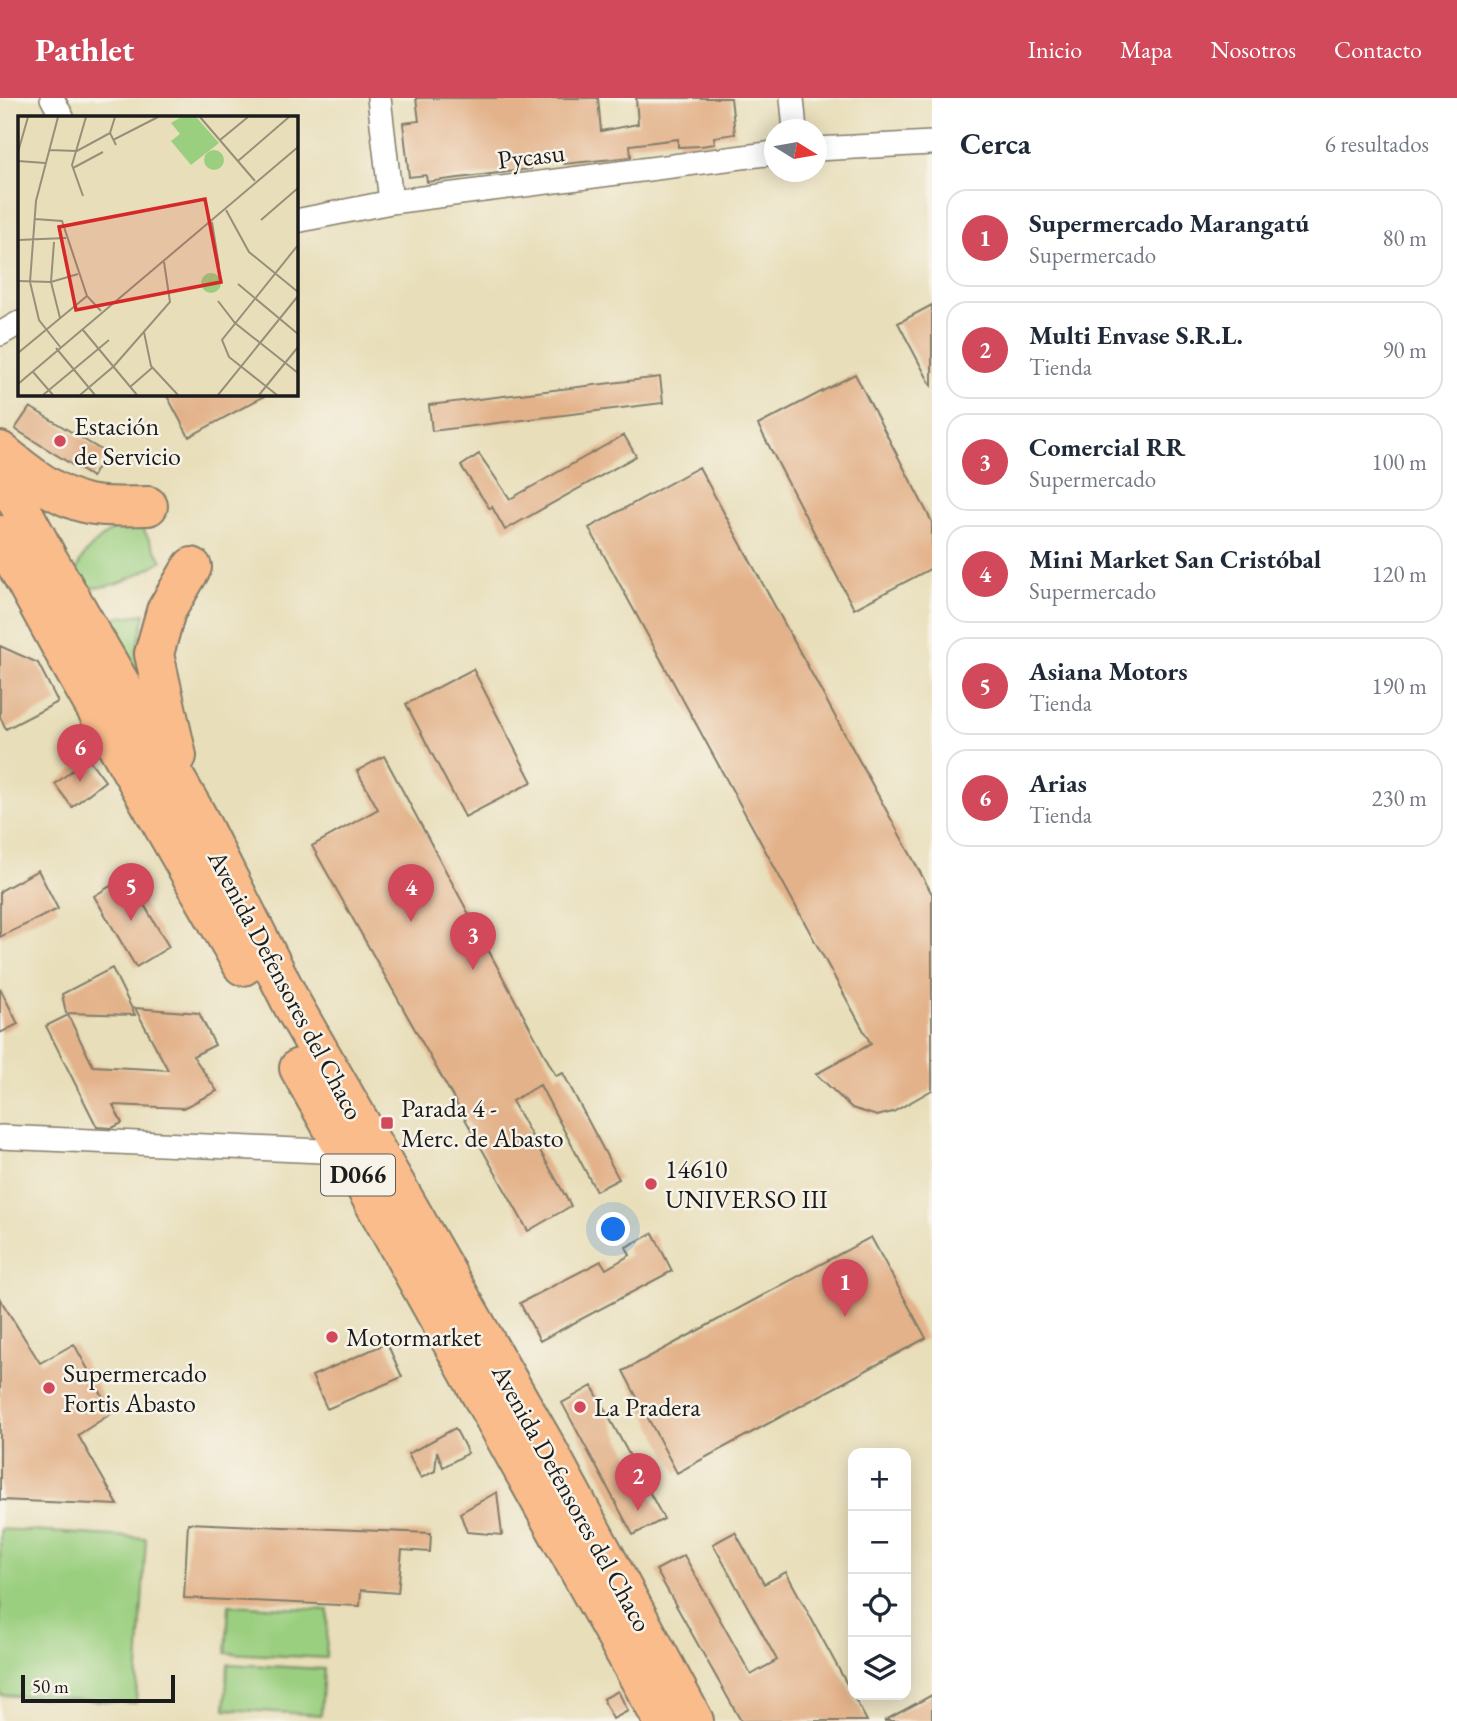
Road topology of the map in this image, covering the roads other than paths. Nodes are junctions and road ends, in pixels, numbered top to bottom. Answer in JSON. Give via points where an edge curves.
{"nodes":[{"id":1,"x":52,"y":98,"type":"edge"},
{"id":2,"x":379,"y":98,"type":"edge"},
{"id":3,"x":792,"y":98,"type":"edge"},
{"id":4,"x":61,"y":116,"type":"edge"},
{"id":5,"x":794,"y":119,"type":"edge"},
{"id":6,"x":932,"y":143,"type":"edge"},
{"id":7,"x":827,"y":148,"type":"edge"},
{"id":8,"x":764,"y":154,"type":"edge"},
{"id":9,"x":391,"y":202,"type":"junction"},
{"id":10,"x":298,"y":221,"type":"edge"},
{"id":11,"x":18,"y":324,"type":"edge"},
{"id":12,"x":0,"y":334,"type":"edge"},
{"id":13,"x":0,"y":451,"type":"edge"},
{"id":14,"x":0,"y":469,"type":"edge"},
{"id":15,"x":149,"y":506,"type":"dead end"},
{"id":16,"x":0,"y":511,"type":"edge"},
{"id":17,"x":0,"y":535,"type":"edge"},
{"id":18,"x":192,"y":567,"type":"dead end"},
{"id":19,"x":36,"y":572,"type":"junction"},
{"id":20,"x":191,"y":805,"type":"junction"},
{"id":21,"x":0,"y":1137,"type":"edge"},
{"id":22,"x":345,"y":1152,"type":"junction"},
{"id":23,"x":402,"y":1254,"type":"junction"},
{"id":24,"x":513,"y":1399,"type":"junction"},
{"id":25,"x":586,"y":1583,"type":"junction"},
{"id":26,"x":663,"y":1721,"type":"edge"},
{"id":27,"x":694,"y":1721,"type":"edge"}],
"edges":[{"from":1,"to":4,"type":"street"},
{"from":2,"to":9,"type":"street"},
{"from":3,"to":5,"type":"street"},
{"from":6,"to":7,"type":"street"},
{"from":8,"to":9,"type":"street","name":"Pycasu"},
{"from":9,"to":10,"type":"street","name":"Pycasu"},
{"from":11,"to":12,"type":"street"},
{"from":13,"to":15,"type":"highway","via":[[69,498],[89,504]]},
{"from":14,"to":19,"type":"highway","name":"Avenida Defensores del Chaco","number":"D066"},
{"from":16,"to":19,"type":"highway"},
{"from":17,"to":19,"type":"highway","name":"Avenida Defensores del Chaco","number":"D066"},
{"from":18,"to":20,"type":"highway","via":[[166,611],[155,654],[157,678]]},
{"from":19,"to":20,"type":"highway","name":"Avenida Defensores del Chaco","number":"D066","via":[[82,615]]},
{"from":19,"to":22,"type":"highway","name":"Avenida Defensores del Chaco","number":"D066"},
{"from":20,"to":24,"type":"highway","name":"Avenida Defensores del Chaco","number":"D066","via":[[292,1004]]},
{"from":21,"to":22,"type":"street"},
{"from":22,"to":23,"type":"highway","name":"Avenida Defensores del Chaco","number":"D066"},
{"from":23,"to":24,"type":"highway","via":[[425,1270]]},
{"from":23,"to":25,"type":"highway","name":"Avenida Defensores del Chaco","number":"D066"},
{"from":24,"to":25,"type":"highway","via":[[583,1545]]},
{"from":24,"to":27,"type":"highway","name":"Avenida Defensores del Chaco","number":"D066"},
{"from":25,"to":26,"type":"highway","name":"Avenida Defensores del Chaco","number":"D066"}]}
